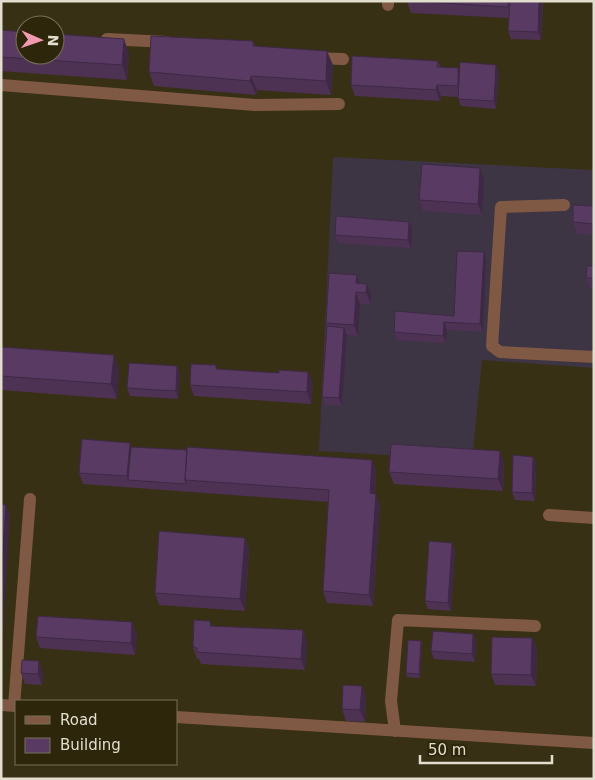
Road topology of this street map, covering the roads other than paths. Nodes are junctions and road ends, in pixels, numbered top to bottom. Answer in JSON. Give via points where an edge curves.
{"nodes":[{"id":1,"x":94,"y":38,"type":"edge"},
{"id":2,"x":183,"y":43,"type":"edge"},
{"id":3,"x":296,"y":57,"type":"edge"},
{"id":4,"x":344,"y":59,"type":"dead end"},
{"id":5,"x":1,"y":85,"type":"edge"},
{"id":6,"x":339,"y":104,"type":"dead end"},
{"id":7,"x":564,"y":205,"type":"dead end"},
{"id":8,"x":594,"y":357,"type":"edge"},
{"id":9,"x":30,"y":499,"type":"dead end"},
{"id":10,"x":549,"y":515,"type":"dead end"},
{"id":11,"x":594,"y":518,"type":"edge"},
{"id":12,"x":535,"y":626,"type":"dead end"},
{"id":13,"x":10,"y":706,"type":"edge"},
{"id":14,"x":178,"y":717,"type":"edge"},
{"id":15,"x":395,"y":731,"type":"junction"},
{"id":16,"x":594,"y":744,"type":"edge"}],
"edges":[{"from":1,"to":2,"type":"street"},
{"from":3,"to":4,"type":"street"},
{"from":5,"to":6,"type":"street","via":[[255,105]]},
{"from":7,"to":8,"type":"street","via":[[501,207],[492,346],[500,352]]},
{"from":9,"to":13,"type":"street"},
{"from":10,"to":11,"type":"street"},
{"from":12,"to":15,"type":"street","via":[[398,620],[391,701]]},
{"from":14,"to":15,"type":"street"},
{"from":15,"to":16,"type":"street"}]}
